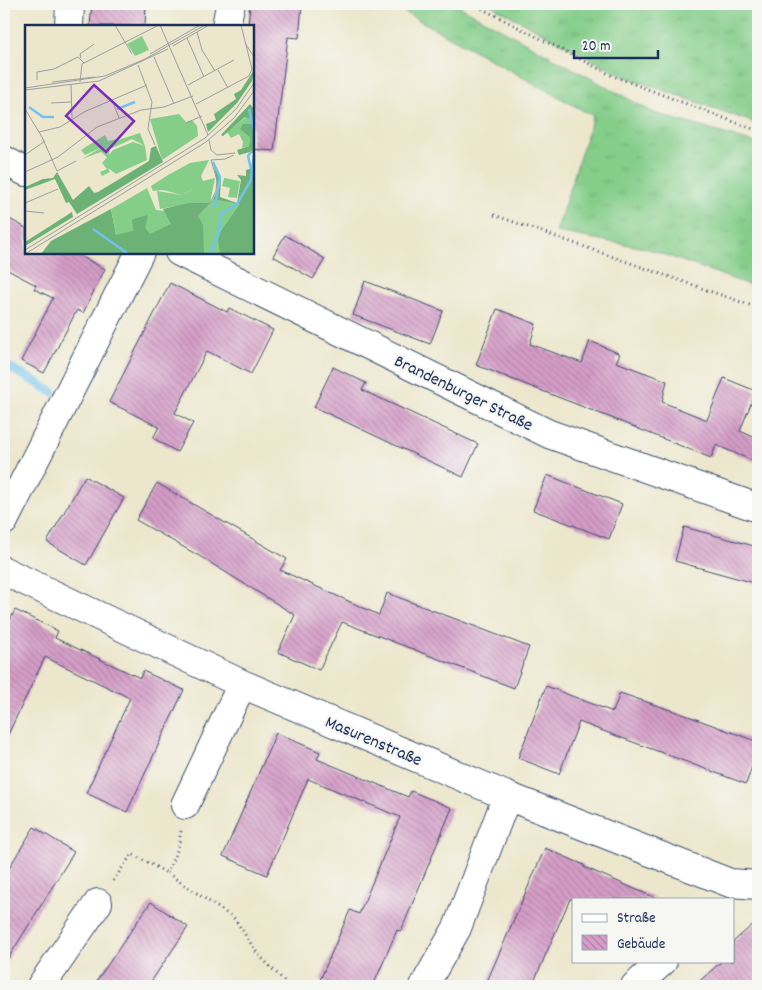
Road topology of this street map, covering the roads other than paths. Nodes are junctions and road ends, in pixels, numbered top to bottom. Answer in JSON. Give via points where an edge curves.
{"nodes":[{"id":1,"x":70,"y":4,"type":"edge"},
{"id":2,"x":232,"y":4,"type":"edge"},
{"id":3,"x":69,"y":25,"type":"edge"},
{"id":4,"x":226,"y":25,"type":"edge"},
{"id":5,"x":139,"y":254,"type":"edge"},
{"id":6,"x":184,"y":254,"type":"edge"},
{"id":7,"x":758,"y":508,"type":"edge"},
{"id":8,"x":4,"y":521,"type":"edge"},
{"id":9,"x":4,"y":571,"type":"edge"},
{"id":10,"x":242,"y":684,"type":"junction"},
{"id":11,"x":507,"y":796,"type":"junction"},
{"id":12,"x":185,"y":805,"type":"road end"},
{"id":13,"x":758,"y":885,"type":"edge"},
{"id":14,"x":725,"y":891,"type":"edge"},
{"id":15,"x":98,"y":903,"type":"road end"},
{"id":16,"x":662,"y":962,"type":"edge"},
{"id":17,"x":41,"y":986,"type":"edge"},
{"id":18,"x":424,"y":986,"type":"edge"},
{"id":19,"x":635,"y":986,"type":"edge"}],
"edges":[{"from":1,"to":3,"type":"street"},
{"from":2,"to":4,"type":"street"},
{"from":5,"to":8,"type":"street"},
{"from":6,"to":7,"type":"street","name":"Brandenburger Straße","via":[[549,434]]},
{"from":9,"to":10,"type":"street","name":"Masurenstraße"},
{"from":10,"to":11,"type":"street","name":"Masurenstraße"},
{"from":10,"to":12,"type":"street"},
{"from":11,"to":14,"type":"street","name":"Masurenstraße"},
{"from":11,"to":18,"type":"street","via":[[457,928]]},
{"from":13,"to":14,"type":"street","name":"Masurenstraße"},
{"from":15,"to":17,"type":"street"},
{"from":16,"to":19,"type":"street"}]}
